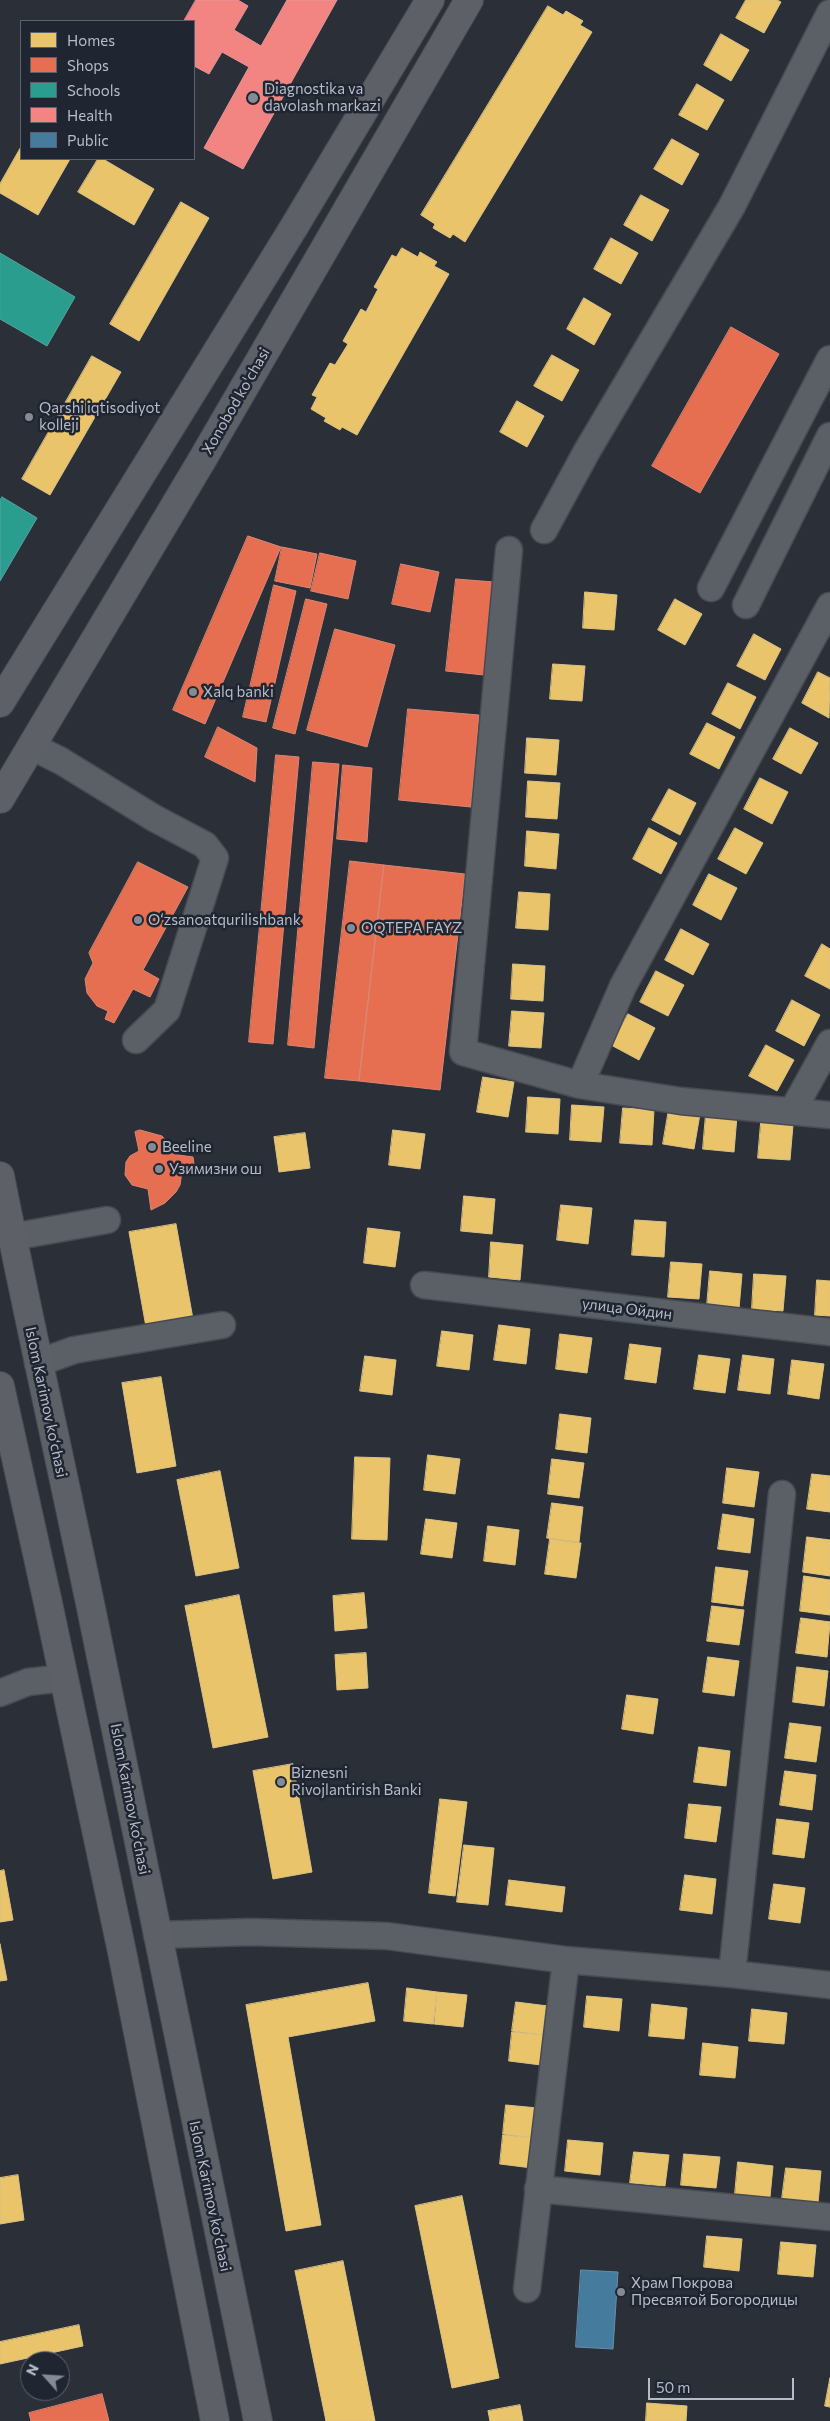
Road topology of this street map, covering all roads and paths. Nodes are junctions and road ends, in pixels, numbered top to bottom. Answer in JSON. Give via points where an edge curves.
{"nodes":[{"id":1,"x":430,"y":0,"type":"edge"},
{"id":2,"x":469,"y":0,"type":"edge"},
{"id":3,"x":830,"y":13,"type":"edge"},
{"id":4,"x":830,"y":359,"type":"edge"},
{"id":5,"x":830,"y":436,"type":"edge"},
{"id":6,"x":544,"y":530,"type":"dead end"},
{"id":7,"x":508,"y":550,"type":"dead end"},
{"id":8,"x":711,"y":588,"type":"dead end"},
{"id":9,"x":746,"y":605,"type":"dead end"},
{"id":10,"x":830,"y":606,"type":"edge"},
{"id":11,"x":0,"y":703,"type":"edge"},
{"id":12,"x":31,"y":746,"type":"junction"},
{"id":13,"x":0,"y":799,"type":"edge"},
{"id":14,"x":136,"y":1040,"type":"dead end"},
{"id":15,"x":830,"y":1043,"type":"edge"},
{"id":16,"x":580,"y":1085,"type":"junction"},
{"id":17,"x":793,"y":1110,"type":"junction"},
{"id":18,"x":830,"y":1115,"type":"edge"},
{"id":19,"x":0,"y":1176,"type":"edge"},
{"id":20,"x":107,"y":1220,"type":"dead end"},
{"id":21,"x":12,"y":1237,"type":"junction"},
{"id":22,"x":424,"y":1285,"type":"dead end"},
{"id":23,"x":222,"y":1325,"type":"dead end"},
{"id":24,"x":830,"y":1332,"type":"edge"},
{"id":25,"x":38,"y":1363,"type":"junction"},
{"id":26,"x":0,"y":1386,"type":"edge"},
{"id":27,"x":46,"y":1402,"type":"junction"},
{"id":28,"x":6,"y":1414,"type":"junction"},
{"id":29,"x":782,"y":1494,"type":"dead end"},
{"id":30,"x":64,"y":1678,"type":"junction"},
{"id":31,"x":0,"y":1693,"type":"edge"},
{"id":32,"x":157,"y":1935,"type":"junction"},
{"id":33,"x":566,"y":1960,"type":"junction"},
{"id":34,"x":732,"y":1974,"type":"junction"},
{"id":35,"x":830,"y":1985,"type":"edge"},
{"id":36,"x":538,"y":2189,"type":"junction"},
{"id":37,"x":830,"y":2216,"type":"edge"},
{"id":38,"x":527,"y":2289,"type":"dead end"},
{"id":39,"x":215,"y":2421,"type":"edge"},
{"id":40,"x":258,"y":2421,"type":"edge"}],
"edges":[{"from":1,"to":11,"type":"main road"},
{"from":2,"to":12,"type":"main road","name":"Xonobod ko'chasi","via":[[212,443]]},
{"from":3,"to":6,"type":"street","via":[[732,206]]},
{"from":4,"to":8,"type":"street"},
{"from":5,"to":9,"type":"street"},
{"from":7,"to":16,"type":"street","via":[[463,1052]]},
{"from":10,"to":16,"type":"street","via":[[623,986]]},
{"from":12,"to":13,"type":"main road","name":"Xonobod ko'chasi"},
{"from":12,"to":14,"type":"street","via":[[205,845],[215,858],[167,1010]]},
{"from":15,"to":17,"type":"street"},
{"from":16,"to":17,"type":"street","via":[[681,1100]]},
{"from":17,"to":18,"type":"street"},
{"from":19,"to":21,"type":"main road","name":"Islom Karimov ko‘chasi"},
{"from":20,"to":21,"type":"street"},
{"from":21,"to":25,"type":"main road","name":"Islom Karimov ko‘chasi"},
{"from":22,"to":24,"type":"street","name":"улица Ойдин"},
{"from":23,"to":25,"type":"street","via":[[74,1350]]},
{"from":25,"to":27,"type":"main road","name":"Islom Karimov ko‘chasi"},
{"from":26,"to":28,"type":"main road"},
{"from":27,"to":28,"type":"main road"},
{"from":27,"to":32,"type":"main road","name":"Islom Karimov ko‘chasi"},
{"from":28,"to":30,"type":"main road"},
{"from":29,"to":34,"type":"street"},
{"from":30,"to":31,"type":"street","via":[[28,1682]]},
{"from":30,"to":39,"type":"main road"},
{"from":32,"to":33,"type":"street","via":[[250,1932],[386,1936]]},
{"from":32,"to":40,"type":"main road","name":"Islom Karimov ko‘chasi"},
{"from":33,"to":34,"type":"street"},
{"from":33,"to":36,"type":"street"},
{"from":34,"to":35,"type":"street"},
{"from":36,"to":37,"type":"street"},
{"from":36,"to":38,"type":"street"}]}
